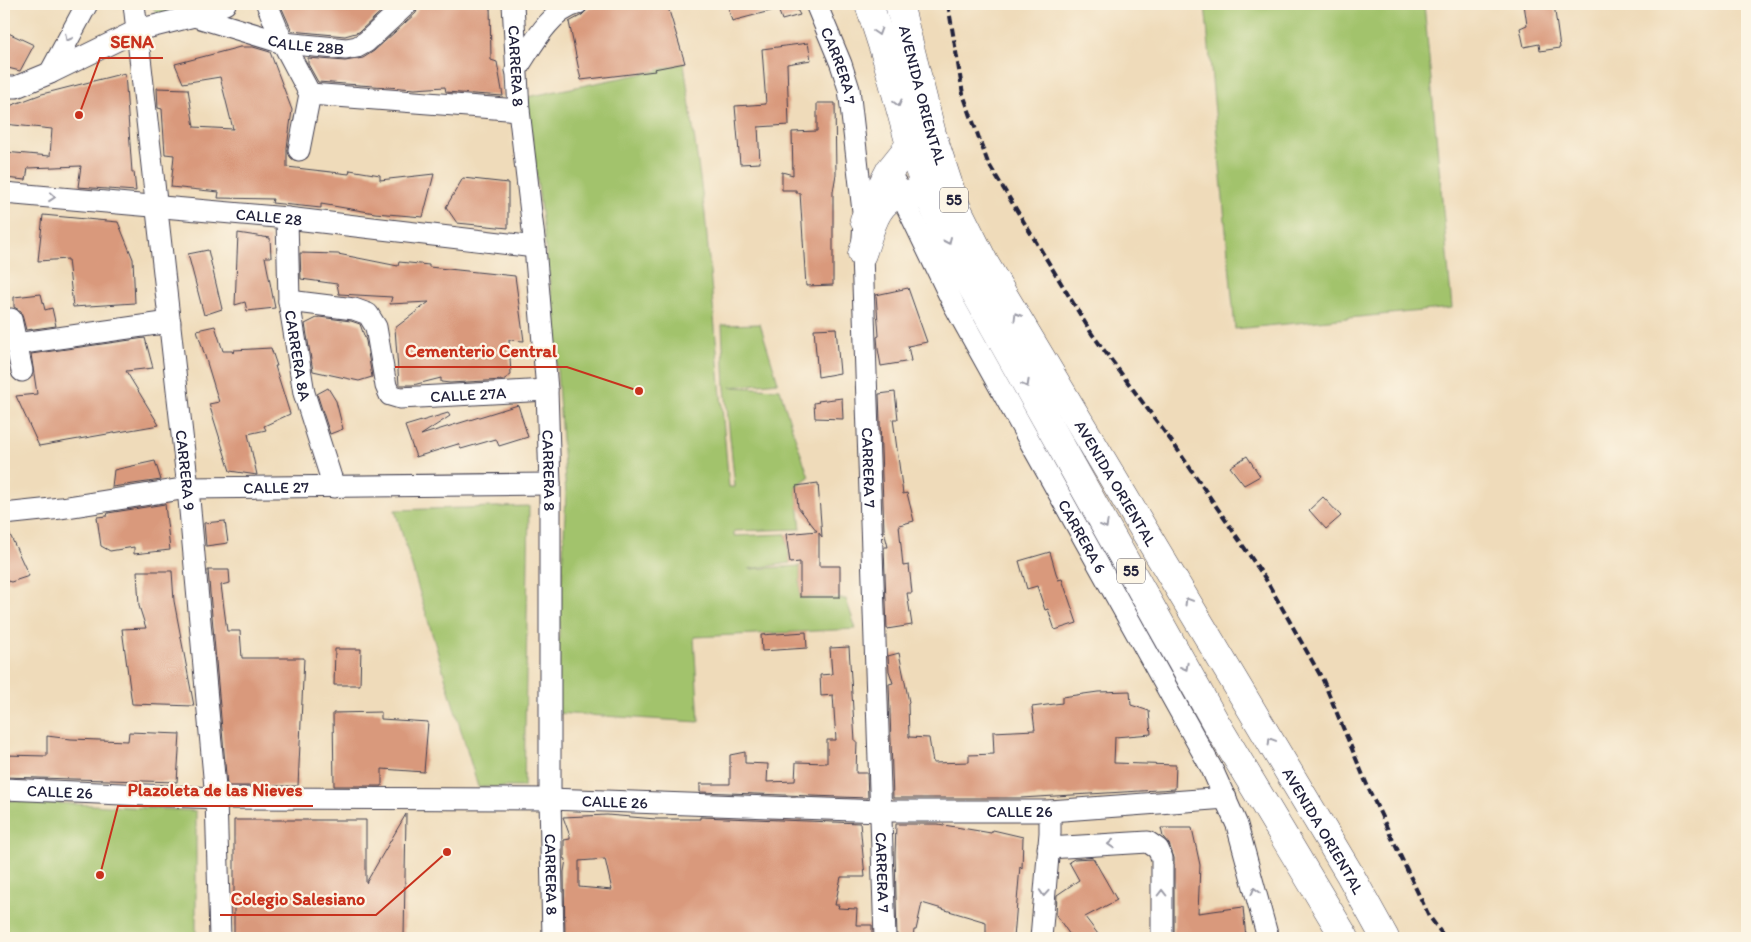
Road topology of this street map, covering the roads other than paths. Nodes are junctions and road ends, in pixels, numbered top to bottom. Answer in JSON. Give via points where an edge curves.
{"nodes":[{"id":1,"x":87,"y":4,"type":"edge"},
{"id":2,"x":134,"y":4,"type":"edge"},
{"id":3,"x":225,"y":4,"type":"edge"},
{"id":4,"x":267,"y":4,"type":"edge"},
{"id":5,"x":407,"y":4,"type":"edge"},
{"id":6,"x":513,"y":4,"type":"edge"},
{"id":7,"x":577,"y":4,"type":"edge"},
{"id":8,"x":816,"y":4,"type":"edge"},
{"id":9,"x":869,"y":4,"type":"edge"},
{"id":10,"x":899,"y":4,"type":"edge"},
{"id":11,"x":194,"y":16,"type":"junction"},
{"id":12,"x":138,"y":30,"type":"junction"},
{"id":13,"x":283,"y":43,"type":"junction"},
{"id":14,"x":516,"y":70,"type":"junction"},
{"id":15,"x":50,"y":73,"type":"junction"},
{"id":16,"x":4,"y":87,"type":"edge"},
{"id":17,"x":310,"y":94,"type":"junction"},
{"id":18,"x":519,"y":110,"type":"junction"},
{"id":19,"x":921,"y":139,"type":"junction"},
{"id":20,"x":299,"y":150,"type":"dead end"},
{"id":21,"x":895,"y":182,"type":"junction"},
{"id":22,"x":4,"y":193,"type":"edge"},
{"id":23,"x":929,"y":196,"type":"junction"},
{"id":24,"x":157,"y":207,"type":"junction"},
{"id":25,"x":287,"y":218,"type":"junction"},
{"id":26,"x":864,"y":220,"type":"junction"},
{"id":27,"x":535,"y":247,"type":"junction"},
{"id":28,"x":862,"y":254,"type":"junction"},
{"id":29,"x":289,"y":301,"type":"junction"},
{"id":30,"x":11,"y":319,"type":"dead end"},
{"id":31,"x":170,"y":322,"type":"junction"},
{"id":32,"x":16,"y":344,"type":"junction"},
{"id":33,"x":22,"y":371,"type":"dead end"},
{"id":34,"x":546,"y":390,"type":"junction"},
{"id":35,"x":550,"y":484,"type":"junction"},
{"id":36,"x":334,"y":487,"type":"junction"},
{"id":37,"x":188,"y":488,"type":"junction"},
{"id":38,"x":4,"y":514,"type":"edge"},
{"id":39,"x":4,"y":789,"type":"edge"},
{"id":40,"x":216,"y":798,"type":"junction"},
{"id":41,"x":1226,"y":798,"type":"junction"},
{"id":42,"x":550,"y":800,"type":"junction"},
{"id":43,"x":881,"y":811,"type":"junction"},
{"id":44,"x":1050,"y":811,"type":"junction"},
{"id":45,"x":1048,"y":848,"type":"junction"},
{"id":46,"x":220,"y":938,"type":"edge"},
{"id":47,"x":553,"y":938,"type":"edge"},
{"id":48,"x":885,"y":938,"type":"edge"},
{"id":49,"x":1041,"y":938,"type":"edge"},
{"id":50,"x":1162,"y":938,"type":"edge"},
{"id":51,"x":1268,"y":938,"type":"edge"},
{"id":52,"x":1345,"y":938,"type":"edge"},
{"id":53,"x":1385,"y":938,"type":"edge"}],
"edges":[{"from":1,"to":15,"type":"street","one_way":true},
{"from":2,"to":12,"type":"street","name":"CARRERA 9"},
{"from":3,"to":11,"type":"street"},
{"from":4,"to":13,"type":"street"},
{"from":5,"to":13,"type":"street","name":"CALLE 28B","via":[[357,47],[346,49]]},
{"from":6,"to":14,"type":"street","name":"CARRERA 8"},
{"from":7,"to":14,"type":"street","via":[[550,22]]},
{"from":8,"to":26,"type":"street","name":"CARRERA 7","via":[[849,89]]},
{"from":9,"to":19,"type":"main road","name":"AVENIDA ORIENTAL","number":"55","one_way":true,"via":[[887,60]]},
{"from":10,"to":19,"type":"main road","name":"AVENIDA ORIENTAL","number":"55","via":[[913,52]]},
{"from":11,"to":12,"type":"street"},
{"from":11,"to":13,"type":"street","name":"CALLE 28B"},
{"from":12,"to":15,"type":"street"},
{"from":12,"to":24,"type":"street","name":"CARRERA 9"},
{"from":13,"to":17,"type":"street"},
{"from":14,"to":18,"type":"street","name":"CARRERA 8"},
{"from":15,"to":16,"type":"street","via":[[16,87]]},
{"from":17,"to":18,"type":"street"},
{"from":17,"to":20,"type":"street"},
{"from":18,"to":27,"type":"street","name":"CARRERA 8"},
{"from":19,"to":21,"type":"main road"},
{"from":19,"to":23,"type":"main road","name":"AVENIDA ORIENTAL","number":"55"},
{"from":53,"to":19,"type":"main road","name":"AVENIDA ORIENTAL","number":"55","one_way":true,"via":[[985,264]]},
{"from":21,"to":23,"type":"main road"},
{"from":21,"to":26,"type":"main road"},
{"from":21,"to":28,"type":"main road","via":[[887,200],[878,210]]},
{"from":21,"to":41,"type":"street","name":"CARRERA 6","via":[[954,305]]},
{"from":22,"to":24,"type":"street","name":"CALLE 28","one_way":true},
{"from":23,"to":52,"type":"main road","name":"AVENIDA ORIENTAL","number":"55","one_way":true,"via":[[958,262],[1217,725]]},
{"from":24,"to":25,"type":"street","name":"CALLE 28"},
{"from":24,"to":31,"type":"street","name":"CARRERA 9"},
{"from":25,"to":27,"type":"street","name":"CALLE 28"},
{"from":25,"to":29,"type":"street","name":"CARRERA 8A"},
{"from":26,"to":28,"type":"street","name":"CARRERA 7"},
{"from":27,"to":34,"type":"street","name":"CARRERA 8"},
{"from":28,"to":43,"type":"street","name":"CARRERA 7"},
{"from":29,"to":34,"type":"street","name":"CALLE 27A","via":[[354,309],[368,314],[376,327],[390,396]]},
{"from":29,"to":36,"type":"street","name":"CARRERA 8A","via":[[304,393]]},
{"from":30,"to":32,"type":"street"},
{"from":31,"to":32,"type":"street"},
{"from":31,"to":37,"type":"street","name":"CARRERA 9"},
{"from":32,"to":33,"type":"street"},
{"from":34,"to":35,"type":"street","name":"CARRERA 8"},
{"from":35,"to":36,"type":"street","name":"CALLE 27"},
{"from":35,"to":42,"type":"street","name":"CARRERA 8"},
{"from":36,"to":37,"type":"street","name":"CALLE 27"},
{"from":37,"to":38,"type":"street","name":"CALLE 27"},
{"from":37,"to":40,"type":"street","name":"CARRERA 9"},
{"from":39,"to":40,"type":"street","name":"CALLE 26"},
{"from":40,"to":42,"type":"street","name":"CALLE 26"},
{"from":40,"to":46,"type":"street","name":"CARRERA 9"},
{"from":41,"to":44,"type":"street","name":"CALLE 26"},
{"from":51,"to":41,"type":"street","name":"CARRERA 6","one_way":true,"via":[[1237,825]]},
{"from":42,"to":43,"type":"street","name":"CALLE 26"},
{"from":42,"to":47,"type":"street","name":"CARRERA 8"},
{"from":43,"to":44,"type":"street","name":"CALLE 26"},
{"from":43,"to":48,"type":"street","name":"CARRERA 7"},
{"from":44,"to":45,"type":"street"},
{"from":45,"to":49,"type":"street","one_way":true},
{"from":50,"to":45,"type":"street","one_way":true,"via":[[1162,858],[1158,849],[1148,842]]}]}
